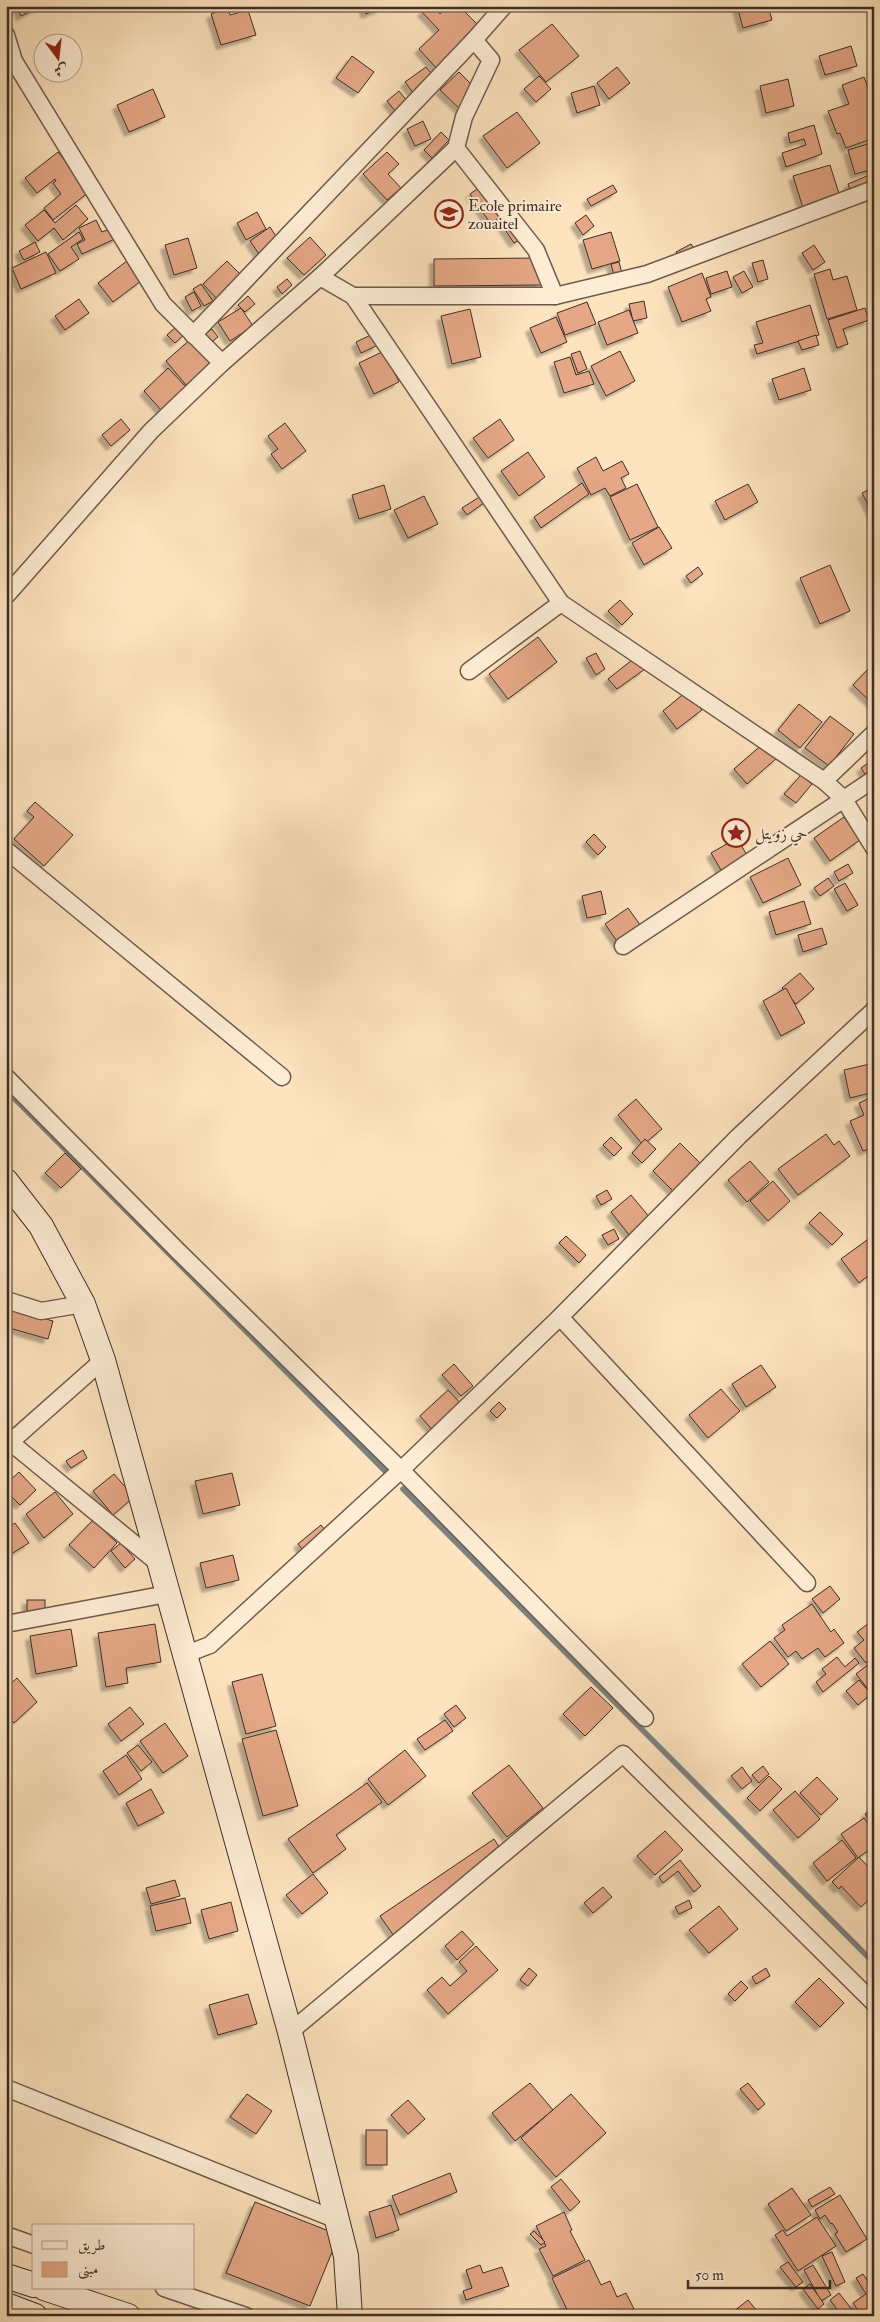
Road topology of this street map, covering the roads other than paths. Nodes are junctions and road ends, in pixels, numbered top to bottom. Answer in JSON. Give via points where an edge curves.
{"nodes":[{"id":1,"x":504,"y":6,"type":"edge"},
{"id":2,"x":6,"y":35,"type":"edge"},
{"id":3,"x":474,"y":40,"type":"junction"},
{"id":4,"x":456,"y":148,"type":"junction"},
{"id":5,"x":874,"y":190,"type":"edge"},
{"id":6,"x":320,"y":277,"type":"junction"},
{"id":7,"x":353,"y":296,"type":"junction"},
{"id":8,"x":554,"y":296,"type":"junction"},
{"id":9,"x":193,"y":334,"type":"junction"},
{"id":10,"x":222,"y":363,"type":"junction"},
{"id":11,"x":6,"y":596,"type":"edge"},
{"id":12,"x":561,"y":603,"type":"junction"},
{"id":13,"x":469,"y":670,"type":"dead end"},
{"id":14,"x":874,"y":733,"type":"edge"},
{"id":15,"x":874,"y":779,"type":"edge"},
{"id":16,"x":824,"y":781,"type":"junction"},
{"id":17,"x":843,"y":798,"type":"junction"},
{"id":18,"x":874,"y":848,"type":"edge"},
{"id":19,"x":6,"y":850,"type":"edge"},
{"id":20,"x":623,"y":946,"type":"dead end"},
{"id":21,"x":874,"y":1010,"type":"edge"},
{"id":22,"x":6,"y":1077,"type":"edge"},
{"id":23,"x":282,"y":1077,"type":"dead end"},
{"id":24,"x":6,"y":1181,"type":"edge"},
{"id":25,"x":6,"y":1300,"type":"edge"},
{"id":26,"x":83,"y":1304,"type":"junction"},
{"id":27,"x":560,"y":1317,"type":"junction"},
{"id":28,"x":103,"y":1360,"type":"junction"},
{"id":29,"x":8,"y":1444,"type":"edge"},
{"id":30,"x":401,"y":1470,"type":"junction"},
{"id":31,"x":159,"y":1564,"type":"junction"},
{"id":32,"x":807,"y":1583,"type":"dead end"},
{"id":33,"x":167,"y":1594,"type":"junction"},
{"id":34,"x":6,"y":1624,"type":"edge"},
{"id":35,"x":184,"y":1655,"type":"junction"},
{"id":36,"x":645,"y":1718,"type":"dead end"},
{"id":37,"x":874,"y":2003,"type":"edge"},
{"id":38,"x":290,"y":2032,"type":"junction"},
{"id":39,"x":6,"y":2088,"type":"edge"},
{"id":40,"x":337,"y":2220,"type":"junction"},
{"id":41,"x":6,"y":2235,"type":"edge"},
{"id":42,"x":32,"y":2243,"type":"edge"},
{"id":43,"x":6,"y":2276,"type":"edge"},
{"id":44,"x":32,"y":2284,"type":"edge"},
{"id":45,"x":50,"y":2290,"type":"edge"},
{"id":46,"x":170,"y":2290,"type":"edge"},
{"id":47,"x":6,"y":2305,"type":"edge"},
{"id":48,"x":35,"y":2316,"type":"edge"},
{"id":49,"x":128,"y":2316,"type":"edge"},
{"id":50,"x":246,"y":2316,"type":"edge"},
{"id":51,"x":350,"y":2316,"type":"edge"}],
"edges":[{"from":1,"to":3,"type":"street"},
{"from":2,"to":9,"type":"street","via":[[14,61],[163,304]]},
{"from":3,"to":4,"type":"street","via":[[491,60],[464,117]]},
{"from":3,"to":9,"type":"street"},
{"from":4,"to":6,"type":"street"},
{"from":4,"to":8,"type":"street","via":[[536,250]]},
{"from":5,"to":8,"type":"street","via":[[647,274]]},
{"from":6,"to":7,"type":"street"},
{"from":6,"to":10,"type":"street"},
{"from":7,"to":8,"type":"street"},
{"from":7,"to":12,"type":"street"},
{"from":9,"to":10,"type":"street"},
{"from":10,"to":11,"type":"street","via":[[151,431]]},
{"from":12,"to":13,"type":"street"},
{"from":12,"to":16,"type":"street"},
{"from":14,"to":16,"type":"street"},
{"from":15,"to":17,"type":"street"},
{"from":16,"to":17,"type":"street"},
{"from":17,"to":18,"type":"street"},
{"from":17,"to":20,"type":"street"},
{"from":19,"to":23,"type":"street"},
{"from":21,"to":27,"type":"street","via":[[739,1136]]},
{"from":22,"to":30,"type":"street"},
{"from":24,"to":26,"type":"street","via":[[41,1226]]},
{"from":25,"to":26,"type":"street","via":[[42,1311]]},
{"from":26,"to":28,"type":"street"},
{"from":27,"to":30,"type":"street"},
{"from":27,"to":32,"type":"street"},
{"from":28,"to":29,"type":"street"},
{"from":28,"to":31,"type":"street"},
{"from":29,"to":31,"type":"street"},
{"from":30,"to":35,"type":"street","via":[[210,1645]]},
{"from":30,"to":36,"type":"street"},
{"from":31,"to":33,"type":"street"},
{"from":33,"to":34,"type":"street"},
{"from":33,"to":35,"type":"street"},
{"from":35,"to":38,"type":"street"},
{"from":37,"to":38,"type":"street","via":[[624,1754]]},
{"from":38,"to":40,"type":"street"},
{"from":39,"to":40,"type":"street"},
{"from":40,"to":51,"type":"street","via":[[346,2256]]},
{"from":41,"to":42,"type":"street"},
{"from":43,"to":44,"type":"street"},
{"from":45,"to":49,"type":"street"},
{"from":46,"to":50,"type":"street"},
{"from":47,"to":48,"type":"street"}]}
